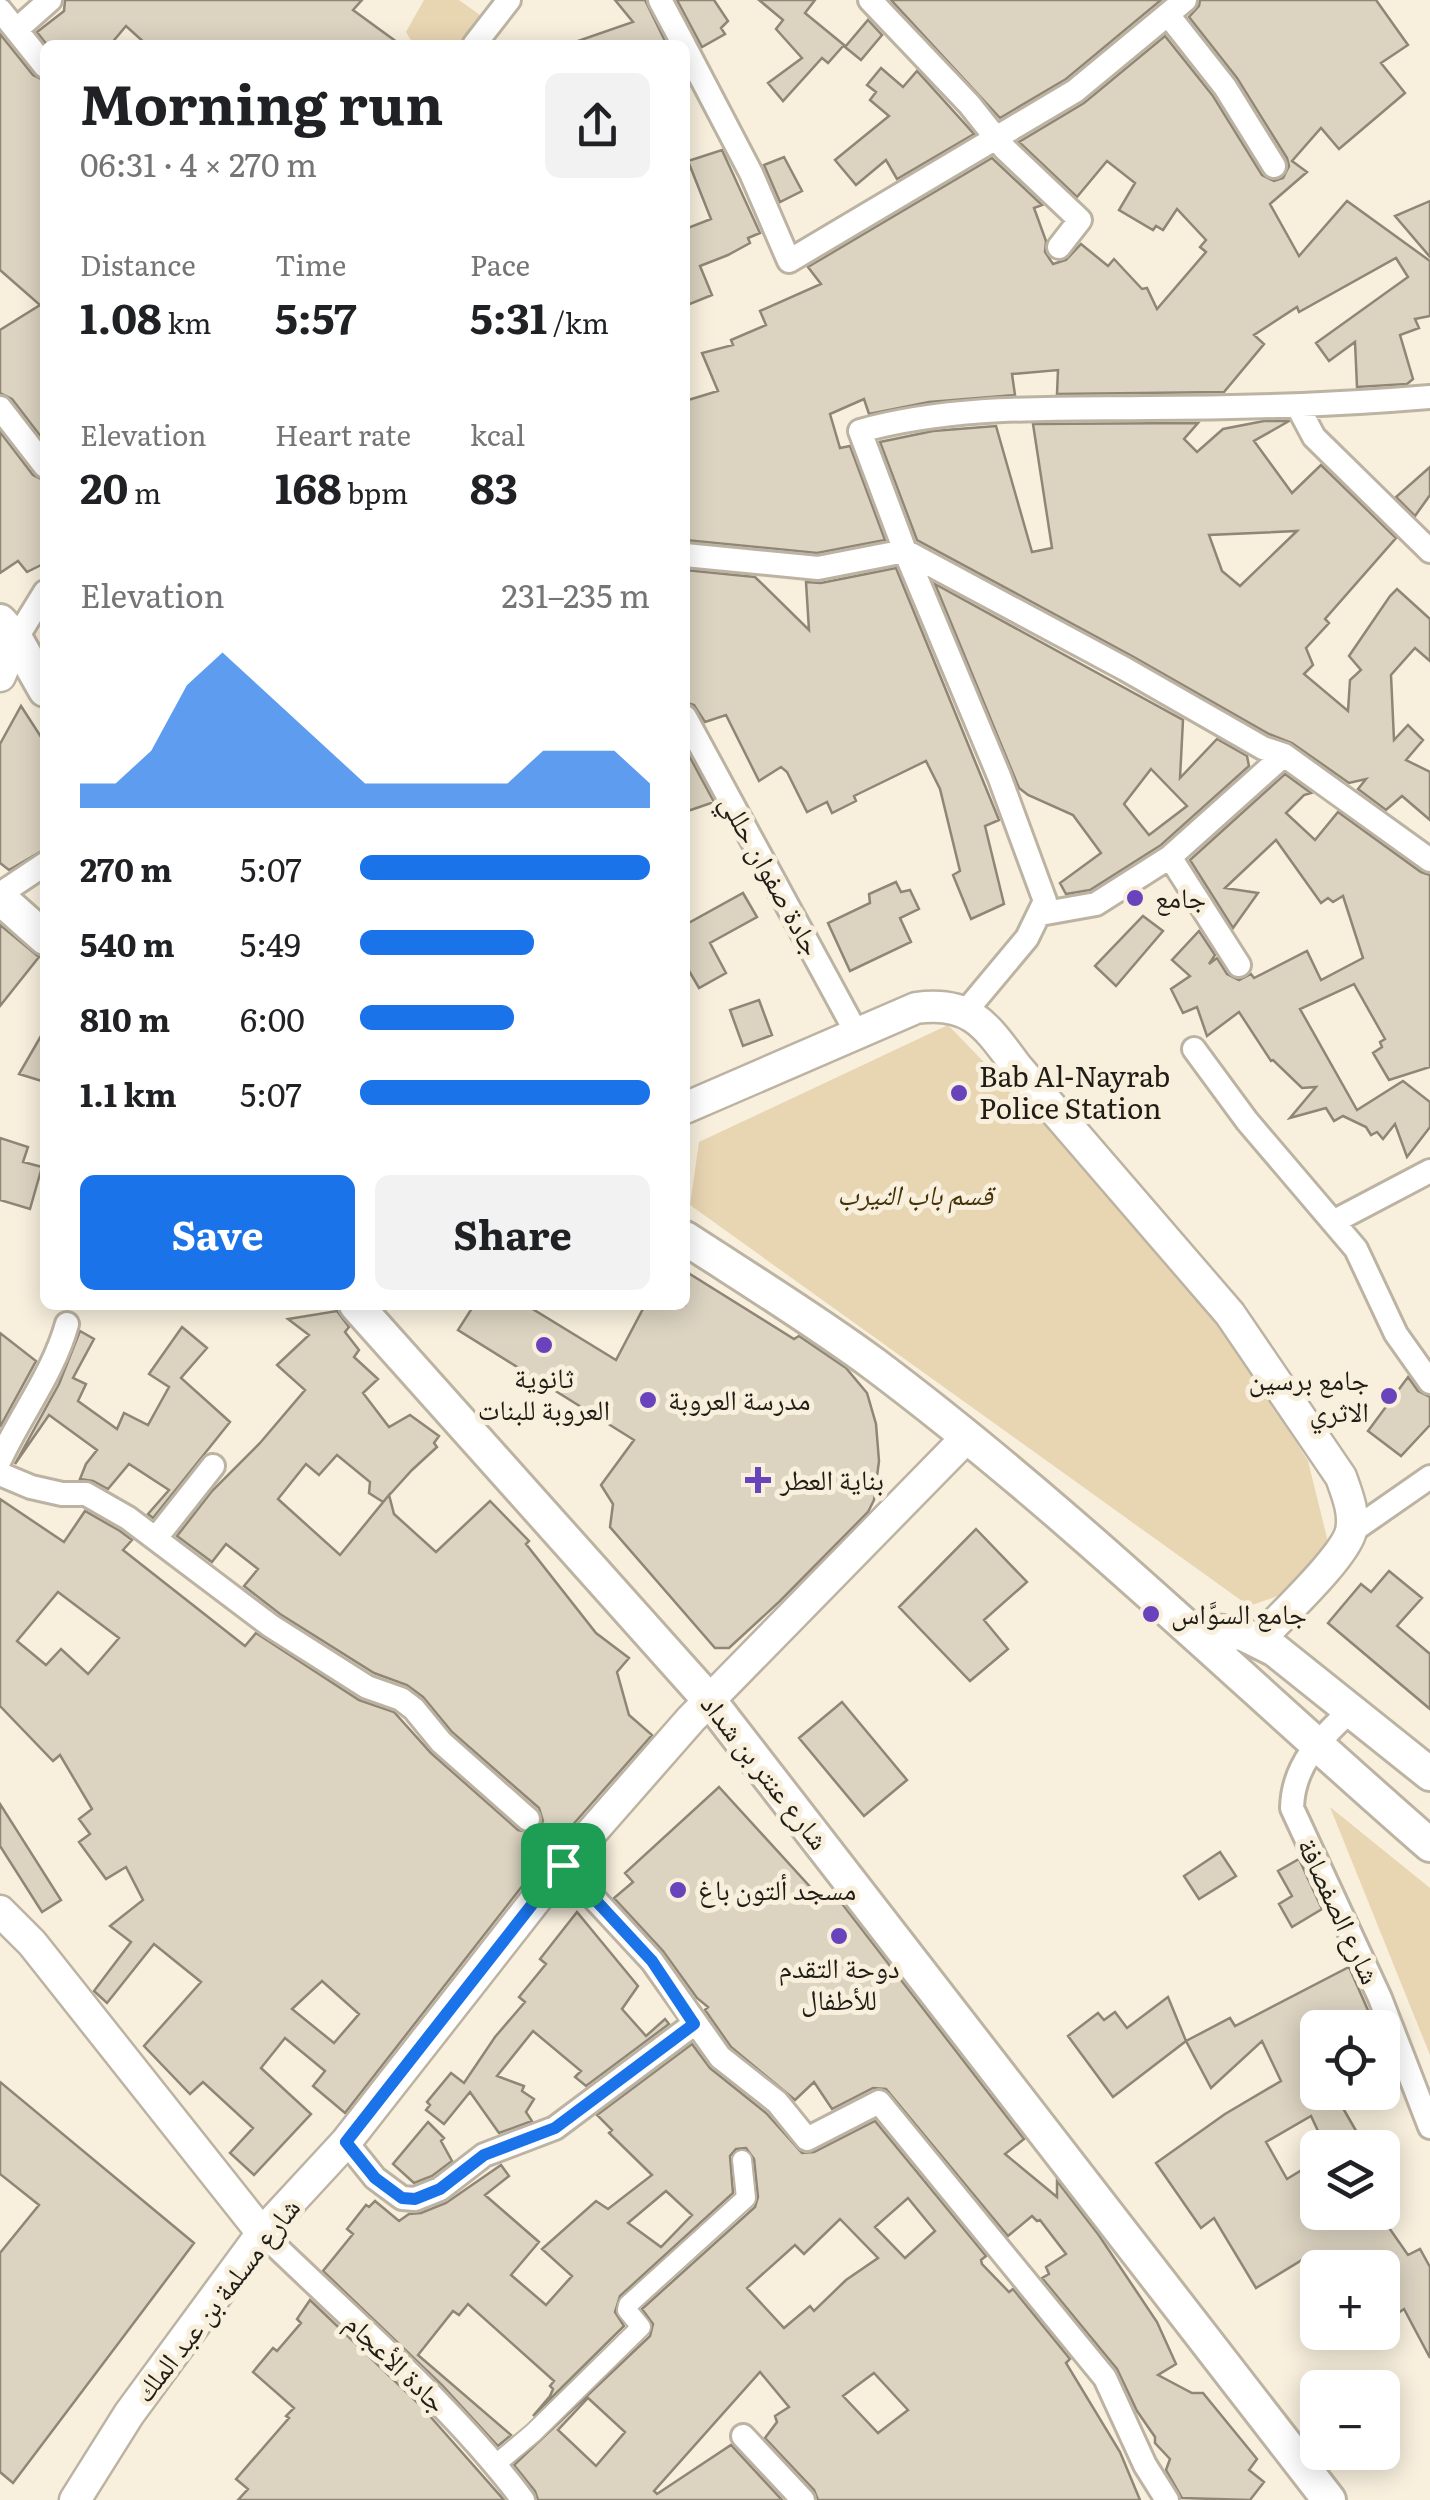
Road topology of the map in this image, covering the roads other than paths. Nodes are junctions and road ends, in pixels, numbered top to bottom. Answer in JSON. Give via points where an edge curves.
{"nodes":[{"id":1,"x":50,"y":0,"type":"edge"},
{"id":2,"x":509,"y":0,"type":"edge"},
{"id":3,"x":660,"y":0,"type":"edge"},
{"id":4,"x":870,"y":0,"type":"edge"},
{"id":5,"x":1177,"y":8,"type":"edge"},
{"id":6,"x":0,"y":10,"type":"edge"},
{"id":7,"x":16,"y":30,"type":"junction"},
{"id":8,"x":478,"y":40,"type":"edge"},
{"id":9,"x":681,"y":40,"type":"edge"},
{"id":10,"x":690,"y":57,"type":"edge"},
{"id":11,"x":40,"y":60,"type":"edge"},
{"id":12,"x":998,"y":140,"type":"junction"},
{"id":13,"x":1274,"y":166,"type":"dead end"},
{"id":14,"x":1059,"y":247,"type":"dead end"},
{"id":15,"x":1430,"y":397,"type":"edge"},
{"id":16,"x":1298,"y":407,"type":"junction"},
{"id":17,"x":0,"y":408,"type":"edge"},
{"id":18,"x":40,"y":460,"type":"edge"},
{"id":19,"x":904,"y":551,"type":"junction"},
{"id":20,"x":1430,"y":551,"type":"edge"},
{"id":21,"x":690,"y":555,"type":"edge"},
{"id":22,"x":40,"y":597,"type":"edge"},
{"id":23,"x":8,"y":630,"type":"edge"},
{"id":24,"x":0,"y":676,"type":"edge"},
{"id":25,"x":40,"y":682,"type":"edge"},
{"id":26,"x":690,"y":727,"type":"edge"},
{"id":27,"x":1284,"y":755,"type":"junction"},
{"id":28,"x":1170,"y":857,"type":"junction"},
{"id":29,"x":1430,"y":860,"type":"edge"},
{"id":30,"x":40,"y":868,"type":"edge"},
{"id":31,"x":0,"y":896,"type":"edge"},
{"id":32,"x":1040,"y":914,"type":"junction"},
{"id":33,"x":40,"y":933,"type":"edge"},
{"id":34,"x":1239,"y":964,"type":"dead end"},
{"id":35,"x":966,"y":1010,"type":"junction"},
{"id":36,"x":856,"y":1032,"type":"junction"},
{"id":37,"x":1194,"y":1049,"type":"dead end"},
{"id":38,"x":691,"y":1097,"type":"edge"},
{"id":39,"x":1430,"y":1172,"type":"edge"},
{"id":40,"x":1333,"y":1222,"type":"junction"},
{"id":41,"x":690,"y":1241,"type":"edge"},
{"id":42,"x":360,"y":1310,"type":"edge"},
{"id":43,"x":67,"y":1324,"type":"dead end"},
{"id":44,"x":1430,"y":1382,"type":"edge"},
{"id":45,"x":967,"y":1437,"type":"junction"},
{"id":46,"x":0,"y":1460,"type":"edge"},
{"id":47,"x":214,"y":1466,"type":"dead end"},
{"id":48,"x":0,"y":1474,"type":"edge"},
{"id":49,"x":1430,"y":1477,"type":"edge"},
{"id":50,"x":1351,"y":1532,"type":"junction"},
{"id":51,"x":156,"y":1538,"type":"junction"},
{"id":52,"x":1192,"y":1630,"type":"junction"},
{"id":53,"x":1259,"y":1640,"type":"junction"},
{"id":54,"x":710,"y":1701,"type":"junction"},
{"id":55,"x":1352,"y":1709,"type":"junction"},
{"id":56,"x":1315,"y":1744,"type":"junction"},
{"id":57,"x":1430,"y":1774,"type":"edge"},
{"id":58,"x":528,"y":1819,"type":"dead end"},
{"id":59,"x":1430,"y":1844,"type":"edge"},
{"id":60,"x":563,"y":1865,"type":"junction"},
{"id":61,"x":0,"y":1911,"type":"edge"},
{"id":62,"x":694,"y":2024,"type":"junction"},
{"id":63,"x":1430,"y":2127,"type":"edge"},
{"id":64,"x":346,"y":2142,"type":"junction"},
{"id":65,"x":742,"y":2160,"type":"dead end"},
{"id":66,"x":262,"y":2233,"type":"junction"},
{"id":67,"x":743,"y":2436,"type":"dead end"},
{"id":68,"x":496,"y":2464,"type":"junction"},
{"id":69,"x":87,"y":2495,"type":"edge"},
{"id":70,"x":523,"y":2500,"type":"edge"},
{"id":71,"x":803,"y":2500,"type":"edge"},
{"id":72,"x":1167,"y":2500,"type":"edge"},
{"id":73,"x":1330,"y":2500,"type":"edge"}],
"edges":[{"from":1,"to":7,"type":"street"},
{"from":2,"to":8,"type":"street"},
{"from":3,"to":9,"type":"street"},
{"from":4,"to":12,"type":"street"},
{"from":5,"to":12,"type":"street","via":[[1075,92]]},
{"from":5,"to":13,"type":"street"},
{"from":6,"to":7,"type":"street"},
{"from":7,"to":11,"type":"street"},
{"from":10,"to":12,"type":"street","via":[[789,260]]},
{"from":12,"to":14,"type":"street","via":[[1080,220]]},
{"from":15,"to":16,"type":"street"},
{"from":16,"to":19,"type":"street","via":[[969,412],[903,418],[860,431]]},
{"from":16,"to":20,"type":"street","via":[[1314,437]]},
{"from":17,"to":18,"type":"street"},
{"from":19,"to":21,"type":"street","via":[[818,568]]},
{"from":19,"to":27,"type":"street"},
{"from":19,"to":32,"type":"street","via":[[1045,901]]},
{"from":22,"to":23,"type":"street"},
{"from":23,"to":24,"type":"street"},
{"from":23,"to":25,"type":"main road"},
{"from":26,"to":36,"type":"street","name":"جادة صفوان حللي"},
{"from":27,"to":28,"type":"street"},
{"from":27,"to":29,"type":"street"},
{"from":28,"to":32,"type":"street","via":[[1096,904]]},
{"from":28,"to":34,"type":"street"},
{"from":30,"to":31,"type":"street"},
{"from":31,"to":33,"type":"main road"},
{"from":32,"to":35,"type":"street"},
{"from":35,"to":36,"type":"street","via":[[943,1004],[916,1008]]},
{"from":35,"to":50,"type":"street","via":[[1230,1314],[1342,1477]]},
{"from":36,"to":38,"type":"street"},
{"from":37,"to":40,"type":"street"},
{"from":39,"to":40,"type":"street"},
{"from":40,"to":44,"type":"street","via":[[1356,1249],[1396,1334]]},
{"from":41,"to":45,"type":"main road","via":[[828,1330]]},
{"from":42,"to":54,"type":"main road","name":"شارع عنتر بن شداد"},
{"from":43,"to":46,"type":"street"},
{"from":45,"to":52,"type":"main road"},
{"from":45,"to":54,"type":"street","name":"شارع مسلمة بن عبد الملك"},
{"from":47,"to":51,"type":"street"},
{"from":48,"to":51,"type":"street","via":[[31,1487],[99,1499]]},
{"from":49,"to":50,"type":"street"},
{"from":50,"to":53,"type":"street"},
{"from":51,"to":58,"type":"street","via":[[271,1626],[367,1687],[414,1708],[441,1742]]},
{"from":52,"to":53,"type":"main road","via":[[1226,1630]]},
{"from":52,"to":56,"type":"main road"},
{"from":53,"to":55,"type":"main road"},
{"from":54,"to":60,"type":"street","name":"شارع مسلمة بن عبد الملك"},
{"from":54,"to":73,"type":"main road","name":"شارع عنتر بن شداد"},
{"from":55,"to":56,"type":"street","name":"شارع الصفصافة"},
{"from":55,"to":57,"type":"main road"},
{"from":56,"to":59,"type":"main road"},
{"from":56,"to":63,"type":"street","name":"شارع الصفصافة","via":[[1292,1787],[1292,1808],[1380,1998]]},
{"from":60,"to":62,"type":"street","via":[[652,1961]]},
{"from":60,"to":64,"type":"street","name":"شارع مسلمة بن عبد الملك"},
{"from":61,"to":66,"type":"street"},
{"from":62,"to":64,"type":"street","via":[[555,2128],[484,2155],[440,2189],[415,2199],[402,2198],[375,2178]]},
{"from":62,"to":72,"type":"street","via":[[807,2139],[879,2102],[1104,2378]]},
{"from":64,"to":66,"type":"street","name":"شارع مسلمة بن عبد الملك"},
{"from":65,"to":68,"type":"street","via":[[746,2198],[628,2305],[641,2326]]},
{"from":66,"to":68,"type":"street","name":"جادة الأعجام"},
{"from":66,"to":69,"type":"street","name":"شارع مسلمة بن عبد الملك","via":[[129,2414]]},
{"from":67,"to":71,"type":"street"},
{"from":68,"to":70,"type":"street","name":"جادة الأعجام"}]}
